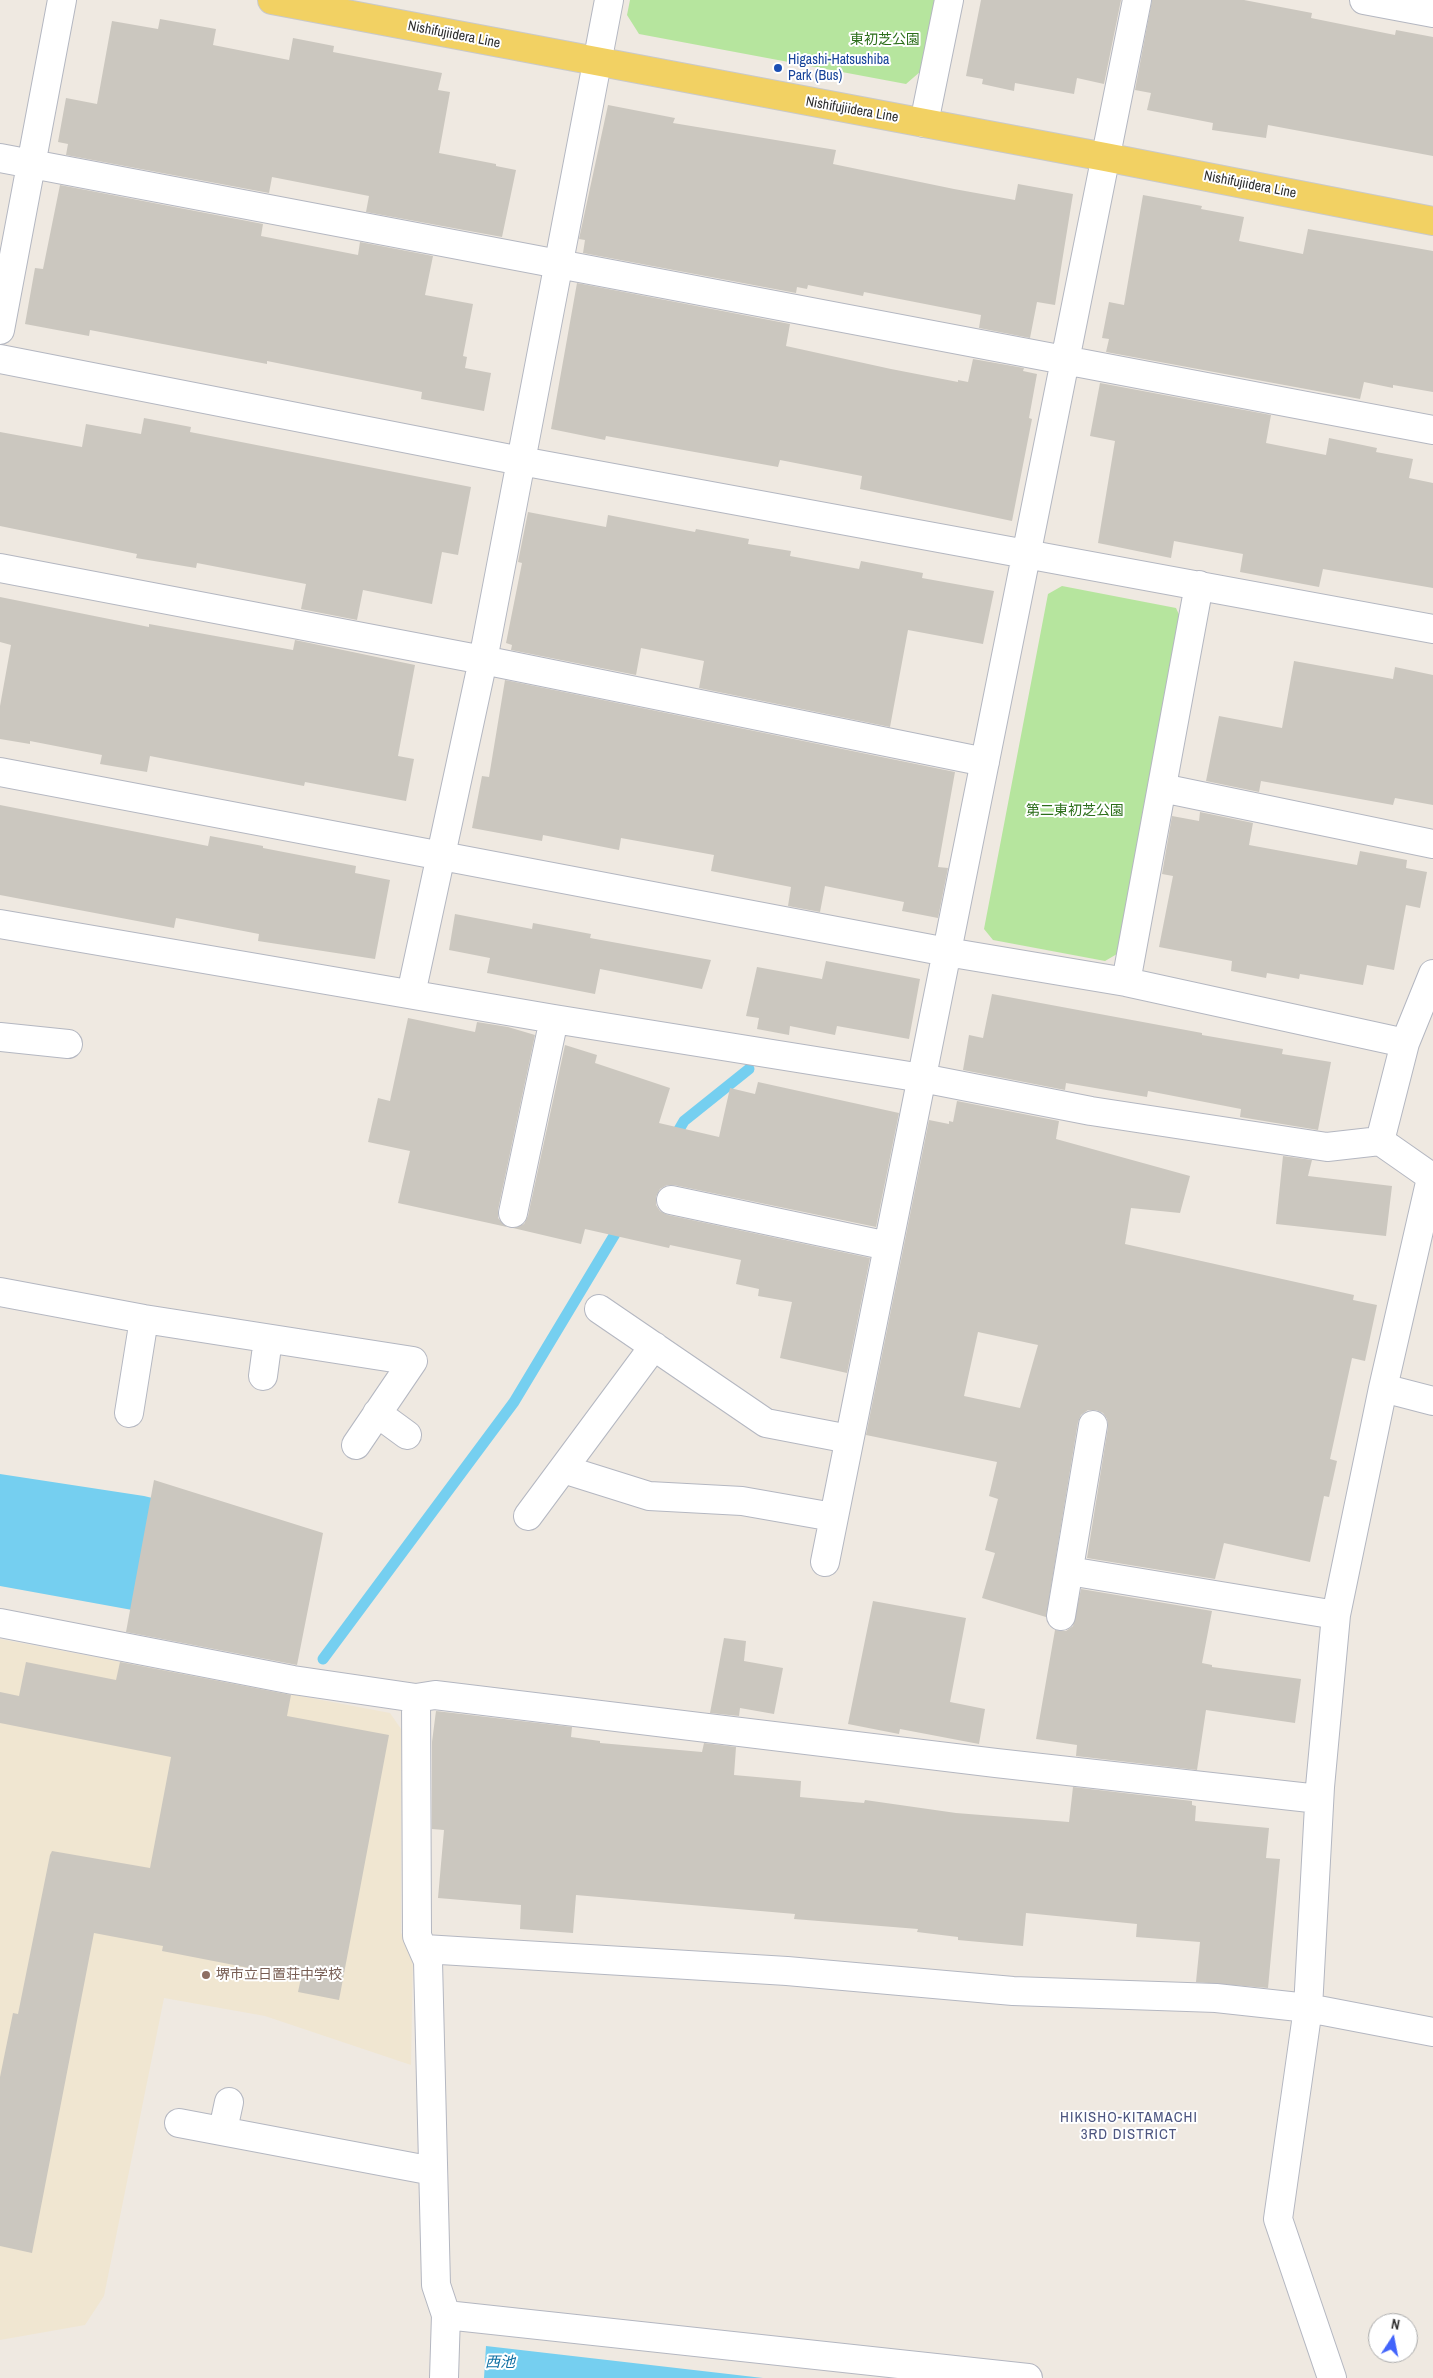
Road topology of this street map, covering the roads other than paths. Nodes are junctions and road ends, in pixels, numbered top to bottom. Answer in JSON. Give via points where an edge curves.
{"nodes":[{"id":1,"x":62,"y":0,"type":"edge"},
{"id":2,"x":272,"y":0,"type":"edge"},
{"id":3,"x":609,"y":0,"type":"edge"},
{"id":4,"x":949,"y":0,"type":"edge"},
{"id":5,"x":1137,"y":0,"type":"edge"},
{"id":6,"x":1364,"y":0,"type":"edge"},
{"id":7,"x":1433,"y":13,"type":"edge"},
{"id":8,"x":596,"y":62,"type":"junction"},
{"id":9,"x":924,"y":123,"type":"junction"},
{"id":10,"x":1106,"y":157,"type":"junction"},
{"id":11,"x":0,"y":158,"type":"edge"},
{"id":12,"x":30,"y":163,"type":"junction"},
{"id":13,"x":1433,"y":221,"type":"edge"},
{"id":14,"x":559,"y":264,"type":"junction"},
{"id":15,"x":0,"y":330,"type":"edge"},
{"id":16,"x":0,"y":359,"type":"edge"},
{"id":17,"x":1065,"y":360,"type":"junction"},
{"id":18,"x":1433,"y":430,"type":"edge"},
{"id":19,"x":521,"y":460,"type":"junction"},
{"id":20,"x":1026,"y":553,"type":"junction"},
{"id":21,"x":0,"y":568,"type":"edge"},
{"id":22,"x":1199,"y":585,"type":"junction"},
{"id":23,"x":1433,"y":629,"type":"edge"},
{"id":24,"x":483,"y":660,"type":"junction"},
{"id":25,"x":985,"y":762,"type":"junction"},
{"id":26,"x":0,"y":772,"type":"edge"},
{"id":27,"x":1162,"y":788,"type":"junction"},
{"id":28,"x":1433,"y":844,"type":"edge"},
{"id":29,"x":442,"y":856,"type":"junction"},
{"id":30,"x":0,"y":924,"type":"edge"},
{"id":31,"x":946,"y":952,"type":"junction"},
{"id":32,"x":1433,"y":974,"type":"edge"},
{"id":33,"x":1126,"y":982,"type":"junction"},
{"id":34,"x":411,"y":994,"type":"junction"},
{"id":35,"x":554,"y":1019,"type":"junction"},
{"id":36,"x":0,"y":1037,"type":"edge"},
{"id":37,"x":1405,"y":1043,"type":"junction"},
{"id":38,"x":68,"y":1044,"type":"dead end"},
{"id":39,"x":922,"y":1078,"type":"junction"},
{"id":40,"x":1380,"y":1141,"type":"junction"},
{"id":41,"x":1432,"y":1178,"type":"edge"},
{"id":42,"x":671,"y":1200,"type":"dead end"},
{"id":43,"x":513,"y":1212,"type":"dead end"},
{"id":44,"x":888,"y":1246,"type":"junction"},
{"id":45,"x":0,"y":1292,"type":"edge"},
{"id":46,"x":599,"y":1309,"type":"dead end"},
{"id":47,"x":144,"y":1319,"type":"junction"},
{"id":48,"x":268,"y":1338,"type":"junction"},
{"id":49,"x":654,"y":1346,"type":"junction"},
{"id":50,"x":262,"y":1376,"type":"dead end"},
{"id":51,"x":1383,"y":1388,"type":"junction"},
{"id":52,"x":1433,"y":1401,"type":"edge"},
{"id":53,"x":129,"y":1413,"type":"dead end"},
{"id":54,"x":377,"y":1413,"type":"junction"},
{"id":55,"x":1093,"y":1425,"type":"dead end"},
{"id":56,"x":407,"y":1435,"type":"dead end"},
{"id":57,"x":849,"y":1439,"type":"junction"},
{"id":58,"x":356,"y":1445,"type":"dead end"},
{"id":59,"x":563,"y":1469,"type":"junction"},
{"id":60,"x":528,"y":1516,"type":"dead end"},
{"id":61,"x":833,"y":1517,"type":"junction"},
{"id":62,"x":825,"y":1562,"type":"dead end"},
{"id":63,"x":1069,"y":1571,"type":"junction"},
{"id":64,"x":1336,"y":1615,"type":"junction"},
{"id":65,"x":1061,"y":1616,"type":"dead end"},
{"id":66,"x":0,"y":1623,"type":"edge"},
{"id":67,"x":416,"y":1698,"type":"junction"},
{"id":68,"x":1319,"y":1799,"type":"junction"},
{"id":69,"x":424,"y":1949,"type":"junction"},
{"id":70,"x":1308,"y":2008,"type":"junction"},
{"id":71,"x":1433,"y":2032,"type":"edge"},
{"id":72,"x":229,"y":2102,"type":"dead end"},
{"id":73,"x":179,"y":2123,"type":"dead end"},
{"id":74,"x":223,"y":2130,"type":"junction"},
{"id":75,"x":433,"y":2171,"type":"junction"},
{"id":76,"x":446,"y":2315,"type":"junction"},
{"id":77,"x":444,"y":2378,"type":"edge"},
{"id":78,"x":1021,"y":2378,"type":"edge"},
{"id":79,"x":1332,"y":2378,"type":"edge"}],
"edges":[{"from":1,"to":12,"type":"street"},
{"from":2,"to":8,"type":"main road","name":"Nishifujiidera Line"},
{"from":3,"to":8,"type":"street"},
{"from":4,"to":9,"type":"street"},
{"from":5,"to":10,"type":"street"},
{"from":6,"to":7,"type":"street"},
{"from":8,"to":9,"type":"main road","name":"Nishifujiidera Line"},
{"from":8,"to":14,"type":"street"},
{"from":9,"to":10,"type":"main road","name":"Nishifujiidera Line"},
{"from":10,"to":13,"type":"main road","name":"Nishifujiidera Line"},
{"from":10,"to":17,"type":"street"},
{"from":11,"to":12,"type":"street"},
{"from":12,"to":14,"type":"street"},
{"from":12,"to":15,"type":"street"},
{"from":14,"to":17,"type":"street"},
{"from":14,"to":19,"type":"street"},
{"from":16,"to":19,"type":"street"},
{"from":17,"to":18,"type":"street"},
{"from":17,"to":20,"type":"street"},
{"from":19,"to":20,"type":"street"},
{"from":19,"to":24,"type":"street"},
{"from":20,"to":22,"type":"street"},
{"from":20,"to":25,"type":"street"},
{"from":21,"to":24,"type":"street"},
{"from":22,"to":23,"type":"street"},
{"from":22,"to":27,"type":"street"},
{"from":24,"to":25,"type":"street"},
{"from":24,"to":29,"type":"street"},
{"from":25,"to":31,"type":"street"},
{"from":26,"to":29,"type":"street"},
{"from":27,"to":28,"type":"street"},
{"from":27,"to":33,"type":"street"},
{"from":29,"to":31,"type":"street"},
{"from":29,"to":34,"type":"street"},
{"from":30,"to":34,"type":"street"},
{"from":31,"to":33,"type":"street"},
{"from":31,"to":39,"type":"street"},
{"from":32,"to":37,"type":"street"},
{"from":33,"to":37,"type":"street"},
{"from":34,"to":35,"type":"street"},
{"from":35,"to":39,"type":"street"},
{"from":35,"to":43,"type":"street"},
{"from":36,"to":38,"type":"street"},
{"from":37,"to":40,"type":"street"},
{"from":39,"to":40,"type":"street","via":[[1091,1111],[1327,1147]]},
{"from":39,"to":44,"type":"street"},
{"from":40,"to":41,"type":"street"},
{"from":41,"to":51,"type":"street"},
{"from":42,"to":44,"type":"street"},
{"from":44,"to":57,"type":"street"},
{"from":45,"to":47,"type":"street"},
{"from":46,"to":49,"type":"street"},
{"from":47,"to":48,"type":"street"},
{"from":47,"to":53,"type":"street"},
{"from":48,"to":50,"type":"street"},
{"from":48,"to":54,"type":"street","via":[[413,1361]]},
{"from":49,"to":57,"type":"street","via":[[766,1423]]},
{"from":49,"to":59,"type":"street"},
{"from":51,"to":52,"type":"street"},
{"from":51,"to":64,"type":"street"},
{"from":54,"to":56,"type":"street"},
{"from":54,"to":58,"type":"street"},
{"from":55,"to":63,"type":"street"},
{"from":57,"to":61,"type":"street"},
{"from":59,"to":60,"type":"street"},
{"from":59,"to":61,"type":"street","via":[[649,1496],[742,1501]]},
{"from":61,"to":62,"type":"street"},
{"from":63,"to":64,"type":"street"},
{"from":63,"to":65,"type":"street"},
{"from":64,"to":68,"type":"street"},
{"from":66,"to":67,"type":"street","via":[[293,1680]]},
{"from":67,"to":68,"type":"street","via":[[435,1695]]},
{"from":67,"to":69,"type":"street","via":[[417,1936]]},
{"from":68,"to":70,"type":"street"},
{"from":69,"to":70,"type":"street","via":[[777,1971],[1013,1991],[1216,1998]]},
{"from":69,"to":75,"type":"street","via":[[428,1961]]},
{"from":70,"to":71,"type":"street"},
{"from":70,"to":79,"type":"street","via":[[1278,2219]]},
{"from":72,"to":74,"type":"street"},
{"from":73,"to":74,"type":"street"},
{"from":74,"to":75,"type":"street"},
{"from":75,"to":76,"type":"street","via":[[436,2285]]},
{"from":76,"to":77,"type":"street"},
{"from":76,"to":78,"type":"street"}]}
